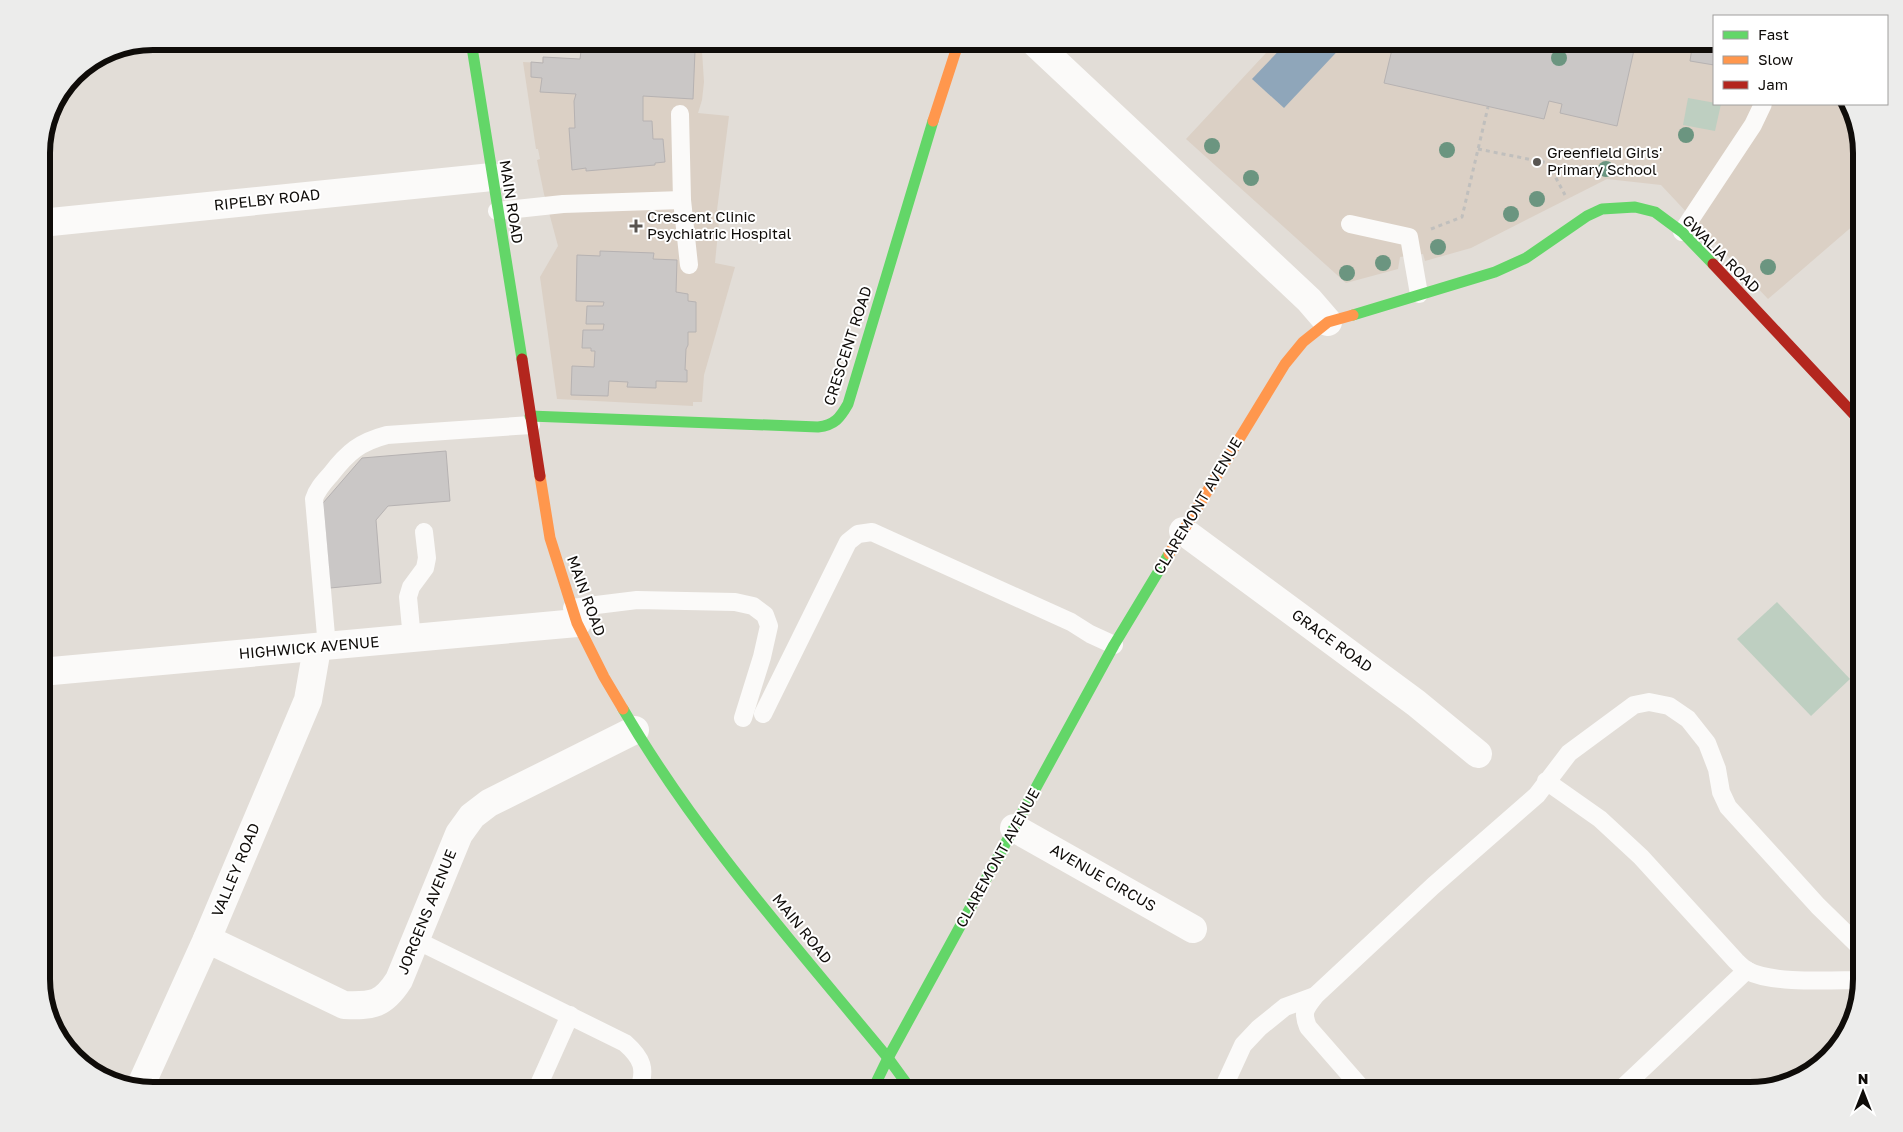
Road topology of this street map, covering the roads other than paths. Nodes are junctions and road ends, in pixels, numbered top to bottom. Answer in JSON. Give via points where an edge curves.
{"nodes":[{"id":1,"x":471,"y":50,"type":"edge"},
{"id":2,"x":957,"y":50,"type":"edge"},
{"id":3,"x":1043,"y":50,"type":"edge"},
{"id":4,"x":1763,"y":105,"type":"edge"},
{"id":5,"x":680,"y":114,"type":"dead end"},
{"id":6,"x":492,"y":177,"type":"junction"},
{"id":7,"x":682,"y":200,"type":"junction"},
{"id":8,"x":497,"y":211,"type":"junction"},
{"id":9,"x":50,"y":222,"type":"edge"},
{"id":10,"x":1350,"y":224,"type":"dead end"},
{"id":11,"x":1682,"y":232,"type":"junction"},
{"id":12,"x":689,"y":265,"type":"dead end"},
{"id":13,"x":1420,"y":294,"type":"junction"},
{"id":14,"x":1328,"y":322,"type":"junction"},
{"id":15,"x":1853,"y":413,"type":"edge"},
{"id":16,"x":531,"y":420,"type":"junction"},
{"id":17,"x":1183,"y":531,"type":"junction"},
{"id":18,"x":424,"y":532,"type":"dead end"},
{"id":19,"x":574,"y":615,"type":"junction"},
{"id":20,"x":412,"y":639,"type":"junction"},
{"id":21,"x":1114,"y":644,"type":"junction"},
{"id":22,"x":322,"y":647,"type":"junction"},
{"id":23,"x":50,"y":671,"type":"edge"},
{"id":24,"x":763,"y":714,"type":"dead end"},
{"id":25,"x":743,"y":718,"type":"dead end"},
{"id":26,"x":634,"y":730,"type":"junction"},
{"id":27,"x":1478,"y":754,"type":"dead end"},
{"id":28,"x":1546,"y":781,"type":"junction"},
{"id":29,"x":1014,"y":828,"type":"junction"},
{"id":30,"x":1193,"y":929,"type":"dead end"},
{"id":31,"x":207,"y":939,"type":"junction"},
{"id":32,"x":416,"y":940,"type":"junction"},
{"id":33,"x":1853,"y":940,"type":"edge"},
{"id":34,"x":1747,"y":970,"type":"junction"},
{"id":35,"x":1853,"y":980,"type":"edge"},
{"id":36,"x":1315,"y":996,"type":"junction"},
{"id":37,"x":570,"y":1015,"type":"junction"},
{"id":38,"x":888,"y":1058,"type":"junction"},
{"id":39,"x":143,"y":1081,"type":"edge"},
{"id":40,"x":540,"y":1082,"type":"edge"},
{"id":41,"x":642,"y":1082,"type":"edge"},
{"id":42,"x":876,"y":1082,"type":"edge"},
{"id":43,"x":905,"y":1082,"type":"edge"},
{"id":44,"x":1226,"y":1082,"type":"edge"},
{"id":45,"x":1356,"y":1082,"type":"edge"},
{"id":46,"x":1629,"y":1082,"type":"edge"}],
"edges":[{"from":1,"to":6,"type":"street","name":"MAIN ROAD"},
{"from":2,"to":16,"type":"street","name":"CRESCENT ROAD","via":[[848,404],[839,420],[829,426],[818,427]]},
{"from":3,"to":14,"type":"street","via":[[1310,300]]},
{"from":4,"to":11,"type":"lane","via":[[1753,125]]},
{"from":5,"to":7,"type":"lane"},
{"from":6,"to":8,"type":"street","name":"MAIN ROAD"},
{"from":6,"to":9,"type":"street","name":"RIPELBY ROAD"},
{"from":7,"to":8,"type":"lane","via":[[563,204]]},
{"from":7,"to":12,"type":"lane"},
{"from":8,"to":16,"type":"street","name":"MAIN ROAD"},
{"from":10,"to":13,"type":"lane","via":[[1409,237]]},
{"from":11,"to":13,"type":"street","name":"GWALIA ROAD","via":[[1655,212],[1635,207],[1602,209],[1526,258],[1495,272]]},
{"from":11,"to":15,"type":"street","name":"GWALIA ROAD"},
{"from":13,"to":14,"type":"street","name":"GWALIA ROAD"},
{"from":14,"to":17,"type":"street","name":"CLAREMONT AVENUE","via":[[1285,364]]},
{"from":16,"to":19,"type":"street","name":"MAIN ROAD","via":[[550,538]]},
{"from":16,"to":22,"type":"lane","via":[[387,435],[371,439],[344,457],[314,499]]},
{"from":17,"to":21,"type":"street","name":"CLAREMONT AVENUE"},
{"from":17,"to":27,"type":"street","name":"GRACE ROAD","via":[[1416,703]]},
{"from":18,"to":20,"type":"lane","via":[[425,568],[408,597]]},
{"from":19,"to":20,"type":"street","name":"HIGHWICK AVENUE"},
{"from":19,"to":25,"type":"lane","via":[[637,600],[735,602],[753,606],[765,615],[769,626]]},
{"from":19,"to":26,"type":"street","name":"MAIN ROAD"},
{"from":20,"to":22,"type":"street","name":"HIGHWICK AVENUE"},
{"from":21,"to":24,"type":"lane","via":[[872,532],[858,534],[848,542]]},
{"from":21,"to":29,"type":"street","name":"CLAREMONT AVENUE"},
{"from":22,"to":23,"type":"street","name":"HIGHWICK AVENUE"},
{"from":22,"to":31,"type":"street","name":"VALLEY ROAD","via":[[308,700]]},
{"from":26,"to":32,"type":"street","name":"JORGENS AVENUE","via":[[489,803],[472,816],[459,834]]},
{"from":26,"to":38,"type":"street","name":"MAIN ROAD","via":[[712,842]]},
{"from":28,"to":33,"type":"lane","via":[[1569,753],[1634,705],[1649,702],[1669,706],[1688,719],[1707,742],[1728,807]]},
{"from":28,"to":34,"type":"lane","via":[[1600,819],[1641,856]]},
{"from":28,"to":36,"type":"lane","via":[[1537,795]]},
{"from":29,"to":30,"type":"street","name":"AVENUE CIRCUS"},
{"from":29,"to":38,"type":"street","name":"CLAREMONT AVENUE"},
{"from":31,"to":32,"type":"street","name":"JORGENS AVENUE","via":[[344,1004],[361,1006],[378,1002],[390,994]]},
{"from":31,"to":39,"type":"street","name":"VALLEY ROAD"},
{"from":32,"to":37,"type":"lane"},
{"from":34,"to":35,"type":"lane","via":[[1763,976],[1800,980]]},
{"from":34,"to":46,"type":"lane"},
{"from":36,"to":44,"type":"lane","via":[[1285,1007],[1248,1039]]},
{"from":36,"to":45,"type":"lane","via":[[1304,1016],[1308,1027]]},
{"from":37,"to":40,"type":"lane"},
{"from":37,"to":41,"type":"lane","via":[[634,1051],[643,1070]]},
{"from":38,"to":42,"type":"street","name":"CLAREMONT AVENUE"},
{"from":38,"to":43,"type":"street","name":"MAIN ROAD"}]}
